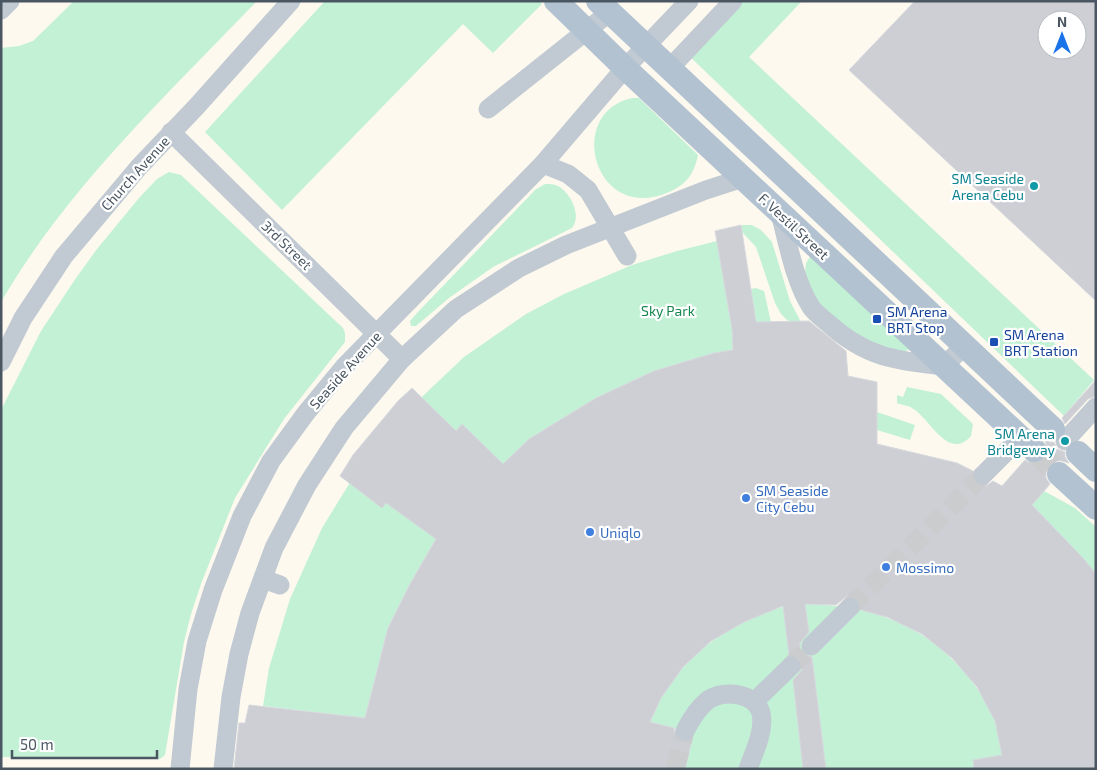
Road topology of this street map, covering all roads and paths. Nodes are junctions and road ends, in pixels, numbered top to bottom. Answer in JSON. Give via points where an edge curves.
{"nodes":[{"id":1,"x":10,"y":1,"type":"edge"},
{"id":2,"x":292,"y":1,"type":"edge"},
{"id":3,"x":556,"y":1,"type":"edge"},
{"id":4,"x":688,"y":1,"type":"edge"},
{"id":5,"x":732,"y":1,"type":"edge"},
{"id":6,"x":604,"y":7,"type":"edge"},
{"id":7,"x":1,"y":10,"type":"edge"},
{"id":8,"x":587,"y":30,"type":"junction"},
{"id":9,"x":646,"y":47,"type":"junction"},
{"id":10,"x":625,"y":68,"type":"junction"},
{"id":11,"x":669,"y":68,"type":"junction"},
{"id":12,"x":488,"y":109,"type":"dead end"},
{"id":13,"x":172,"y":132,"type":"junction"},
{"id":14,"x":543,"y":164,"type":"junction"},
{"id":15,"x":743,"y":178,"type":"junction"},
{"id":16,"x":780,"y":213,"type":"junction"},
{"id":17,"x":612,"y":227,"type":"junction"},
{"id":18,"x":627,"y":256,"type":"dead end"},
{"id":19,"x":378,"y":334,"type":"junction"},
{"id":20,"x":964,"y":346,"type":"junction"},
{"id":21,"x":402,"y":358,"type":"junction"},
{"id":22,"x":1,"y":362,"type":"edge"},
{"id":23,"x":944,"y":366,"type":"junction"},
{"id":24,"x":1096,"y":407,"type":"edge"},
{"id":25,"x":1065,"y":441,"type":"junction"},
{"id":26,"x":1027,"y":444,"type":"joint"},
{"id":27,"x":1096,"y":470,"type":"edge"},
{"id":28,"x":1059,"y":474,"type":"tunnel mouth"},
{"id":29,"x":982,"y":475,"type":"tunnel mouth"},
{"id":30,"x":1096,"y":508,"type":"edge"},
{"id":31,"x":263,"y":579,"type":"junction"},
{"id":32,"x":280,"y":585,"type":"dead end"},
{"id":33,"x":850,"y":607,"type":"tunnel mouth"},
{"id":34,"x":810,"y":646,"type":"tunnel mouth"},
{"id":35,"x":791,"y":666,"type":"tunnel mouth"},
{"id":36,"x":755,"y":701,"type":"junction"},
{"id":37,"x":685,"y":731,"type":"tunnel mouth"},
{"id":38,"x":180,"y":769,"type":"edge"},
{"id":39,"x":223,"y":769,"type":"edge"},
{"id":40,"x":748,"y":769,"type":"edge"}],
"edges":[{"from":1,"to":7,"type":"street"},
{"from":2,"to":13,"type":"street","name":"Church Avenue"},
{"from":3,"to":8,"type":"main road","name":"F. Vestil Street"},
{"from":4,"to":9,"type":"street","name":"Seaside Avenue"},
{"from":5,"to":11,"type":"street"},
{"from":6,"to":8,"type":"street"},
{"from":6,"to":9,"type":"main road","name":"F. Vestil Street"},
{"from":8,"to":10,"type":"main road","name":"F. Vestil Street"},
{"from":8,"to":12,"type":"street"},
{"from":9,"to":10,"type":"street","name":"Seaside Avenue"},
{"from":9,"to":11,"type":"main road","name":"F. Vestil Street"},
{"from":10,"to":14,"type":"street","name":"Seaside Avenue"},
{"from":10,"to":15,"type":"main road","name":"F. Vestil Street"},
{"from":11,"to":20,"type":"main road","name":"F. Vestil Street"},
{"from":13,"to":19,"type":"street","name":"3rd Street"},
{"from":13,"to":22,"type":"street","name":"Church Avenue","via":[[106,203],[64,256],[23,318]]},
{"from":14,"to":17,"type":"street","via":[[568,174],[588,190]]},
{"from":14,"to":19,"type":"street","name":"Seaside Avenue"},
{"from":15,"to":16,"type":"main road","name":"F. Vestil Street"},
{"from":15,"to":17,"type":"street"},
{"from":16,"to":23,"type":"main road","name":"F. Vestil Street"},
{"from":16,"to":23,"type":"street","via":[[799,281],[812,308],[841,335],[874,354],[902,362]]},
{"from":17,"to":18,"type":"street"},
{"from":17,"to":21,"type":"street","via":[[518,268],[456,309]]},
{"from":19,"to":21,"type":"street","name":"3rd Street"},
{"from":19,"to":38,"type":"street","name":"Seaside Avenue","via":[[344,367],[306,413],[271,461],[242,516],[197,641],[188,688]]},
{"from":20,"to":23,"type":"street"},
{"from":20,"to":25,"type":"main road","name":"F. Vestil Street"},
{"from":21,"to":31,"type":"street","via":[[344,428],[307,486],[274,548]]},
{"from":23,"to":26,"type":"main road","name":"F. Vestil Street"},
{"from":24,"to":25,"type":"street"},
{"from":25,"to":27,"type":"main road","name":"F. Vestil Street"},
{"from":26,"to":29,"type":"street"},
{"from":28,"to":30,"type":"main road"},
{"from":31,"to":32,"type":"street"},
{"from":31,"to":39,"type":"street","via":[[239,654]]},
{"from":33,"to":34,"type":"street"},
{"from":35,"to":36,"type":"street"},
{"from":36,"to":37,"type":"street","via":[[740,695],[710,698]]},
{"from":36,"to":40,"type":"street","via":[[762,724]]}]}
